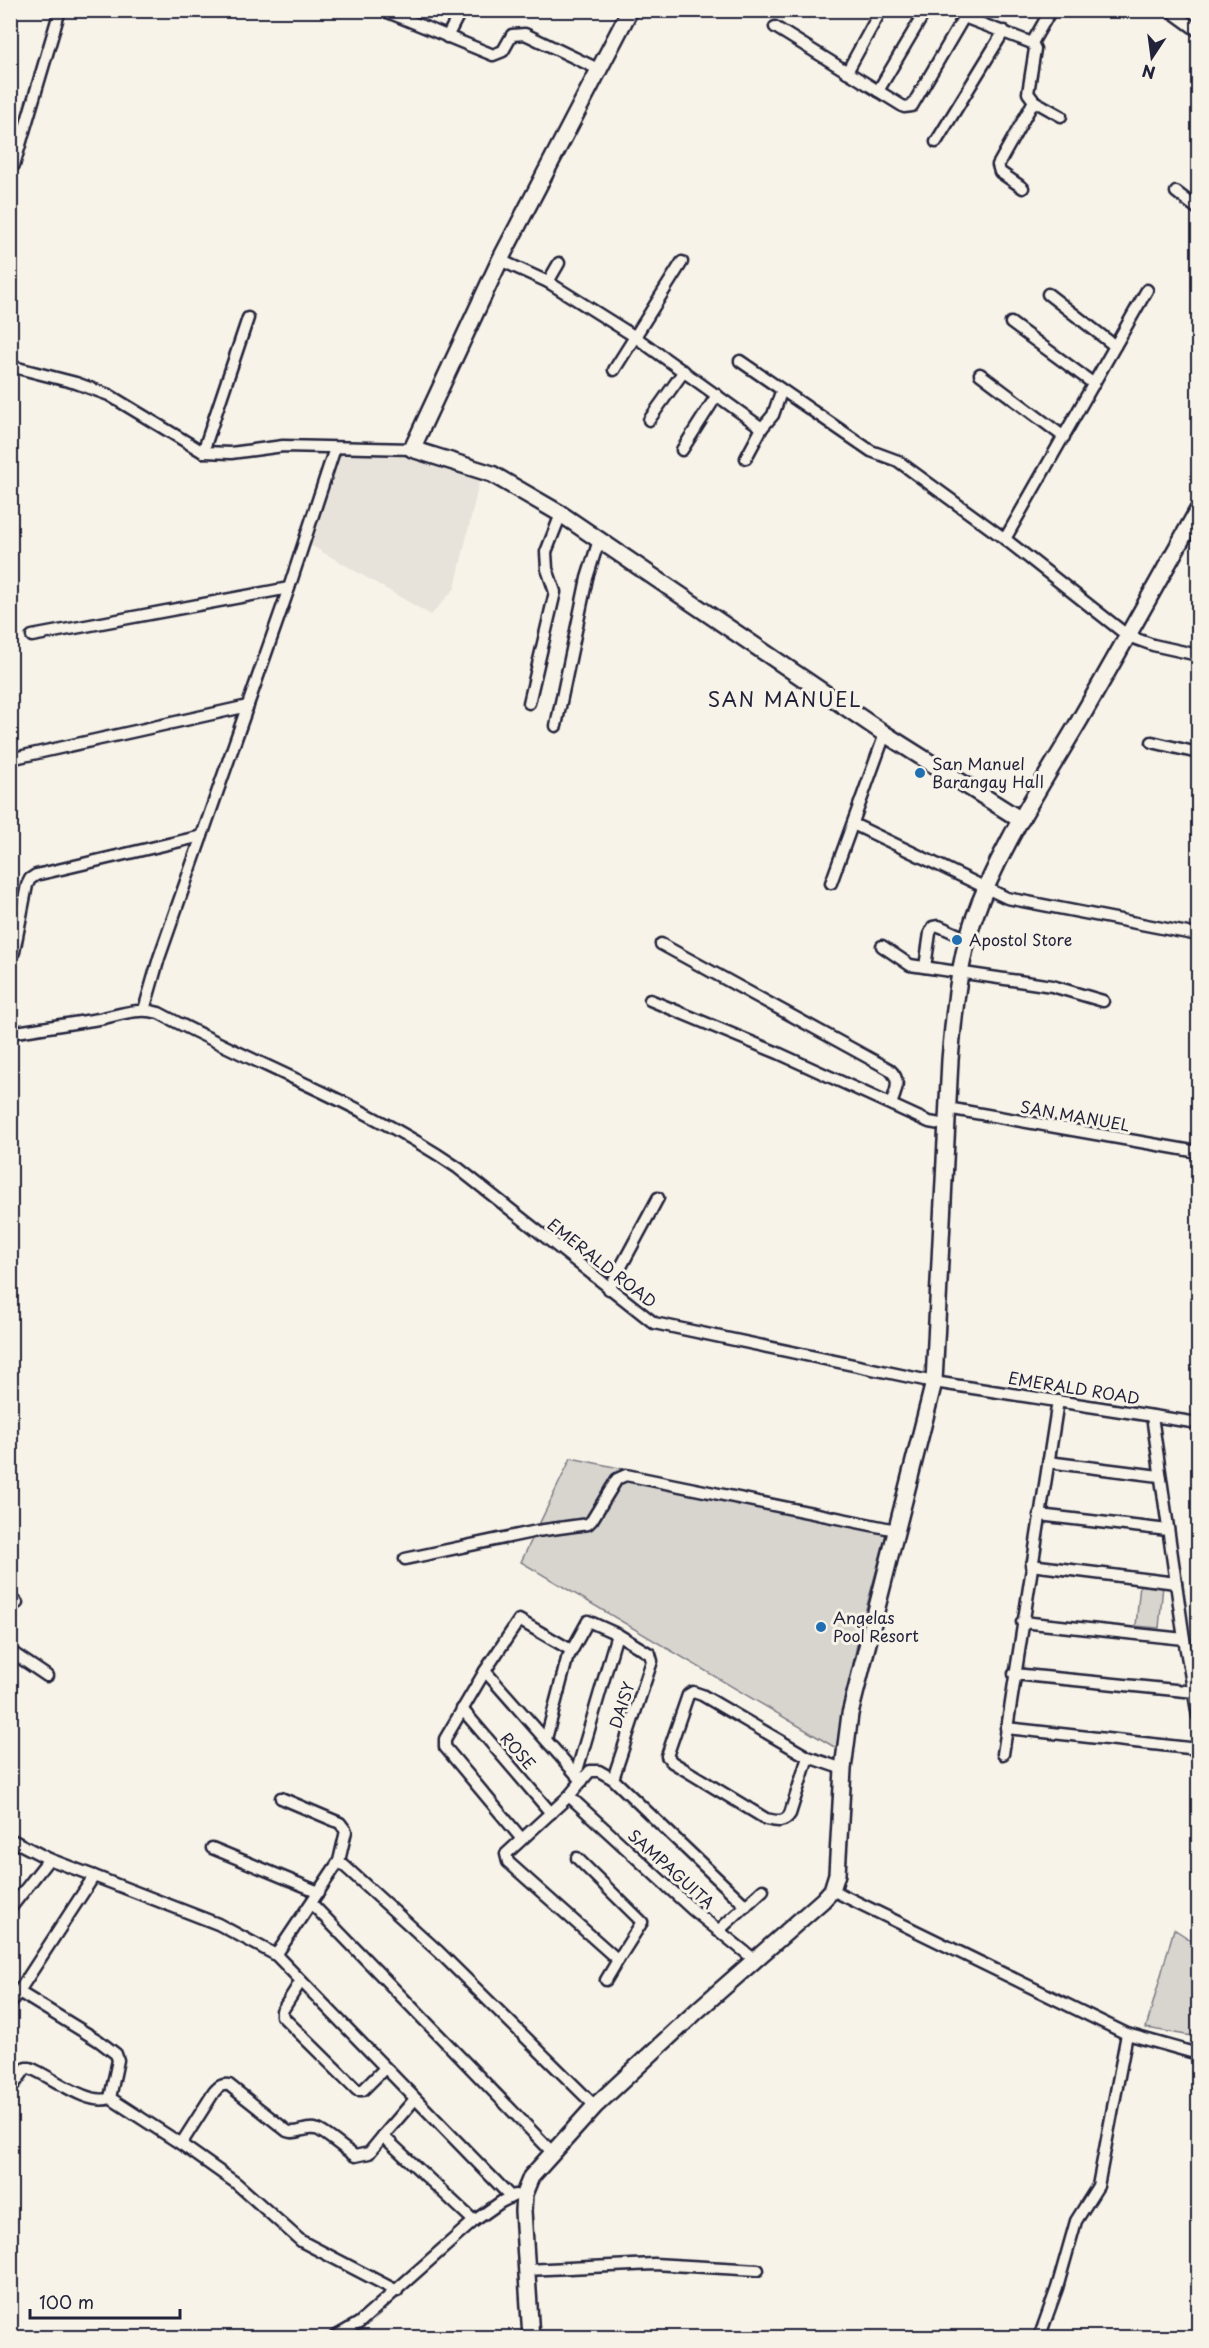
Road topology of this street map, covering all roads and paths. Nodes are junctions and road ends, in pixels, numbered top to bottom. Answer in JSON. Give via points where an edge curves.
{"nodes":[{"id":1,"x":60,"y":10,"type":"edge"},
{"id":2,"x":383,"y":10,"type":"edge"},
{"id":3,"x":461,"y":10,"type":"edge"},
{"id":4,"x":630,"y":10,"type":"edge"},
{"id":5,"x":881,"y":10,"type":"edge"},
{"id":6,"x":926,"y":10,"type":"edge"},
{"id":7,"x":1051,"y":10,"type":"edge"},
{"id":8,"x":1169,"y":10,"type":"edge"},
{"id":9,"x":960,"y":14,"type":"edge"},
{"id":10,"x":775,"y":27,"type":"dead end"},
{"id":11,"x":1005,"y":31,"type":"junction"},
{"id":12,"x":1198,"y":31,"type":"edge"},
{"id":13,"x":447,"y":37,"type":"junction"},
{"id":14,"x":1032,"y":43,"type":"junction"},
{"id":15,"x":598,"y":69,"type":"junction"},
{"id":16,"x":847,"y":72,"type":"junction"},
{"id":17,"x":878,"y":91,"type":"junction"},
{"id":18,"x":1034,"y":101,"type":"junction"},
{"id":19,"x":1061,"y":116,"type":"dead end"},
{"id":20,"x":936,"y":142,"type":"dead end"},
{"id":21,"x":14,"y":165,"type":"dead end"},
{"id":22,"x":1023,"y":188,"type":"dead end"},
{"id":23,"x":1176,"y":192,"type":"dead end"},
{"id":24,"x":1198,"y":209,"type":"edge"},
{"id":25,"x":500,"y":260,"type":"junction"},
{"id":26,"x":682,"y":262,"type":"dead end"},
{"id":27,"x":559,"y":263,"type":"dead end"},
{"id":28,"x":548,"y":282,"type":"junction"},
{"id":29,"x":1147,"y":290,"type":"dead end"},
{"id":30,"x":1048,"y":294,"type":"dead end"},
{"id":31,"x":248,"y":318,"type":"dead end"},
{"id":32,"x":1011,"y":323,"type":"dead end"},
{"id":33,"x":634,"y":336,"type":"junction"},
{"id":34,"x":1115,"y":346,"type":"junction"},
{"id":35,"x":740,"y":361,"type":"dead end"},
{"id":36,"x":10,"y":366,"type":"edge"},
{"id":37,"x":614,"y":370,"type":"dead end"},
{"id":38,"x":684,"y":371,"type":"junction"},
{"id":39,"x":980,"y":374,"type":"dead end"},
{"id":40,"x":1094,"y":384,"type":"junction"},
{"id":41,"x":782,"y":392,"type":"junction"},
{"id":42,"x":717,"y":395,"type":"junction"},
{"id":43,"x":650,"y":420,"type":"dead end"},
{"id":44,"x":762,"y":428,"type":"junction"},
{"id":45,"x":1064,"y":437,"type":"junction"},
{"id":46,"x":335,"y":448,"type":"junction"},
{"id":47,"x":412,"y":449,"type":"junction"},
{"id":48,"x":682,"y":450,"type":"dead end"},
{"id":49,"x":204,"y":452,"type":"junction"},
{"id":50,"x":746,"y":458,"type":"dead end"},
{"id":51,"x":1198,"y":510,"type":"edge"},
{"id":52,"x":561,"y":514,"type":"junction"},
{"id":53,"x":1005,"y":539,"type":"junction"},
{"id":54,"x":599,"y":540,"type":"junction"},
{"id":55,"x":290,"y":588,"type":"junction"},
{"id":56,"x":33,"y":636,"type":"dead end"},
{"id":57,"x":1128,"y":636,"type":"junction"},
{"id":58,"x":1198,"y":655,"type":"edge"},
{"id":59,"x":529,"y":703,"type":"dead end"},
{"id":60,"x":248,"y":706,"type":"junction"},
{"id":61,"x":556,"y":726,"type":"dead end"},
{"id":62,"x":885,"y":734,"type":"junction"},
{"id":63,"x":1152,"y":742,"type":"dead end"},
{"id":64,"x":1198,"y":753,"type":"edge"},
{"id":65,"x":10,"y":759,"type":"edge"},
{"id":66,"x":1021,"y":820,"type":"junction"},
{"id":67,"x":853,"y":824,"type":"junction"},
{"id":68,"x":202,"y":836,"type":"junction"},
{"id":69,"x":831,"y":883,"type":"dead end"},
{"id":70,"x":986,"y":889,"type":"junction"},
{"id":71,"x":1198,"y":935,"type":"edge"},
{"id":72,"x":968,"y":939,"type":"junction"},
{"id":73,"x":661,"y":944,"type":"dead end"},
{"id":74,"x":882,"y":946,"type":"dead end"},
{"id":75,"x":10,"y":955,"type":"edge"},
{"id":76,"x":925,"y":967,"type":"junction"},
{"id":77,"x":961,"y":972,"type":"junction"},
{"id":78,"x":650,"y":1000,"type":"dead end"},
{"id":79,"x":1103,"y":1001,"type":"dead end"},
{"id":80,"x":144,"y":1010,"type":"junction"},
{"id":81,"x":10,"y":1033,"type":"edge"},
{"id":82,"x":891,"y":1104,"type":"junction"},
{"id":83,"x":947,"y":1108,"type":"junction"},
{"id":84,"x":946,"y":1125,"type":"junction"},
{"id":85,"x":1198,"y":1152,"type":"edge"},
{"id":86,"x":658,"y":1198,"type":"dead end"},
{"id":87,"x":609,"y":1289,"type":"junction"},
{"id":88,"x":934,"y":1382,"type":"junction"},
{"id":89,"x":1058,"y":1401,"type":"junction"},
{"id":90,"x":1152,"y":1416,"type":"junction"},
{"id":91,"x":1198,"y":1423,"type":"edge"},
{"id":92,"x":1048,"y":1462,"type":"junction"},
{"id":93,"x":1160,"y":1476,"type":"junction"},
{"id":94,"x":1039,"y":1515,"type":"junction"},
{"id":95,"x":896,"y":1530,"type":"junction"},
{"id":96,"x":1168,"y":1530,"type":"junction"},
{"id":97,"x":405,"y":1559,"type":"dead end"},
{"id":98,"x":1031,"y":1565,"type":"junction"},
{"id":99,"x":1176,"y":1583,"type":"junction"},
{"id":100,"x":1022,"y":1622,"type":"junction"},
{"id":101,"x":617,"y":1634,"type":"junction"},
{"id":102,"x":1184,"y":1639,"type":"junction"},
{"id":103,"x":571,"y":1650,"type":"junction"},
{"id":104,"x":10,"y":1651,"type":"edge"},
{"id":105,"x":485,"y":1671,"type":"junction"},
{"id":106,"x":1014,"y":1674,"type":"junction"},
{"id":107,"x":47,"y":1676,"type":"dead end"},
{"id":108,"x":1195,"y":1692,"type":"junction"},
{"id":109,"x":10,"y":1706,"type":"edge"},
{"id":110,"x":462,"y":1709,"type":"junction"},
{"id":111,"x":10,"y":1710,"type":"edge"},
{"id":112,"x":1198,"y":1716,"type":"edge"},
{"id":113,"x":1006,"y":1728,"type":"junction"},
{"id":114,"x":546,"y":1739,"type":"junction"},
{"id":115,"x":1198,"y":1749,"type":"edge"},
{"id":116,"x":1003,"y":1754,"type":"dead end"},
{"id":117,"x":808,"y":1757,"type":"junction"},
{"id":118,"x":843,"y":1769,"type":"junction"},
{"id":119,"x":579,"y":1778,"type":"junction"},
{"id":120,"x":614,"y":1779,"type":"junction"},
{"id":121,"x":569,"y":1796,"type":"junction"},
{"id":122,"x":281,"y":1798,"type":"dead end"},
{"id":123,"x":551,"y":1813,"type":"junction"},
{"id":124,"x":520,"y":1838,"type":"junction"},
{"id":125,"x":10,"y":1839,"type":"edge"},
{"id":126,"x":212,"y":1848,"type":"dead end"},
{"id":127,"x":577,"y":1858,"type":"dead end"},
{"id":128,"x":49,"y":1859,"type":"junction"},
{"id":129,"x":339,"y":1861,"type":"junction"},
{"id":130,"x":94,"y":1876,"type":"junction"},
{"id":131,"x":763,"y":1890,"type":"dead end"},
{"id":132,"x":832,"y":1890,"type":"junction"},
{"id":133,"x":319,"y":1892,"type":"junction"},
{"id":134,"x":312,"y":1904,"type":"junction"},
{"id":135,"x":746,"y":1905,"type":"junction"},
{"id":136,"x":10,"y":1909,"type":"edge"},
{"id":137,"x":717,"y":1931,"type":"junction"},
{"id":138,"x":276,"y":1955,"type":"junction"},
{"id":139,"x":618,"y":1960,"type":"junction"},
{"id":140,"x":755,"y":1960,"type":"junction"},
{"id":141,"x":606,"y":1980,"type":"dead end"},
{"id":142,"x":301,"y":1981,"type":"junction"},
{"id":143,"x":19,"y":1992,"type":"junction"},
{"id":144,"x":10,"y":2005,"type":"edge"},
{"id":145,"x":1127,"y":2034,"type":"junction"},
{"id":146,"x":1198,"y":2054,"type":"edge"},
{"id":147,"x":385,"y":2068,"type":"junction"},
{"id":148,"x":10,"y":2090,"type":"edge"},
{"id":149,"x":110,"y":2098,"type":"junction"},
{"id":150,"x":415,"y":2099,"type":"junction"},
{"id":151,"x":595,"y":2106,"type":"junction"},
{"id":152,"x":383,"y":2136,"type":"junction"},
{"id":153,"x":182,"y":2144,"type":"junction"},
{"id":154,"x":552,"y":2152,"type":"junction"},
{"id":155,"x":517,"y":2195,"type":"junction"},
{"id":156,"x":474,"y":2221,"type":"junction"},
{"id":157,"x":526,"y":2270,"type":"junction"},
{"id":158,"x":758,"y":2270,"type":"dead end"},
{"id":159,"x":397,"y":2291,"type":"junction"},
{"id":160,"x":333,"y":2337,"type":"edge"},
{"id":161,"x":531,"y":2337,"type":"edge"},
{"id":162,"x":1039,"y":2337,"type":"edge"}],
"edges":[{"from":1,"to":21,"type":"street"},
{"from":2,"to":13,"type":"street"},
{"from":3,"to":13,"type":"street"},
{"from":4,"to":15,"type":"street"},
{"from":5,"to":16,"type":"street"},
{"from":6,"to":17,"type":"street"},
{"from":7,"to":14,"type":"street"},
{"from":8,"to":12,"type":"street"},
{"from":9,"to":11,"type":"street"},
{"from":9,"to":17,"type":"street","via":[[912,106],[904,107]]},
{"from":10,"to":16,"type":"street"},
{"from":11,"to":14,"type":"street"},
{"from":11,"to":20,"type":"street"},
{"from":13,"to":15,"type":"street","via":[[493,55],[503,51],[512,35],[525,34]]},
{"from":14,"to":18,"type":"street","via":[[1035,49],[1028,93]]},
{"from":15,"to":25,"type":"street"},
{"from":16,"to":17,"type":"street"},
{"from":18,"to":19,"type":"street"},
{"from":18,"to":22,"type":"street","via":[[999,165],[1000,172]]},
{"from":23,"to":24,"type":"street"},
{"from":25,"to":28,"type":"street"},
{"from":25,"to":47,"type":"street"},
{"from":26,"to":33,"type":"street"},
{"from":27,"to":28,"type":"street"},
{"from":28,"to":33,"type":"street"},
{"from":29,"to":34,"type":"street"},
{"from":30,"to":34,"type":"street"},
{"from":31,"to":49,"type":"street"},
{"from":32,"to":40,"type":"street"},
{"from":33,"to":37,"type":"street"},
{"from":33,"to":38,"type":"street"},
{"from":34,"to":40,"type":"street"},
{"from":35,"to":41,"type":"street"},
{"from":36,"to":49,"type":"street","via":[[109,395]]},
{"from":38,"to":42,"type":"street"},
{"from":38,"to":43,"type":"street"},
{"from":39,"to":45,"type":"street"},
{"from":40,"to":45,"type":"street"},
{"from":41,"to":44,"type":"street","via":[[773,416]]},
{"from":41,"to":53,"type":"street","via":[[871,451],[898,461]]},
{"from":42,"to":44,"type":"street"},
{"from":42,"to":48,"type":"street"},
{"from":44,"to":50,"type":"street"},
{"from":45,"to":53,"type":"street"},
{"from":46,"to":47,"type":"street"},
{"from":46,"to":49,"type":"street","via":[[283,446]]},
{"from":46,"to":55,"type":"street"},
{"from":47,"to":52,"type":"street","via":[[492,474]]},
{"from":51,"to":57,"type":"street"},
{"from":52,"to":54,"type":"street"},
{"from":52,"to":59,"type":"street","via":[[546,552],[555,592]]},
{"from":53,"to":57,"type":"street"},
{"from":54,"to":61,"type":"street","via":[[587,578]]},
{"from":54,"to":62,"type":"street"},
{"from":55,"to":56,"type":"street"},
{"from":55,"to":60,"type":"street"},
{"from":57,"to":58,"type":"street"},
{"from":57,"to":66,"type":"street"},
{"from":60,"to":65,"type":"street"},
{"from":60,"to":68,"type":"street"},
{"from":62,"to":66,"type":"street"},
{"from":62,"to":67,"type":"street"},
{"from":63,"to":64,"type":"street"},
{"from":66,"to":70,"type":"street"},
{"from":67,"to":69,"type":"street"},
{"from":67,"to":70,"type":"street"},
{"from":68,"to":75,"type":"street","via":[[36,875],[27,885],[14,952]]},
{"from":68,"to":80,"type":"street"},
{"from":70,"to":71,"type":"street","via":[[1017,900]]},
{"from":70,"to":72,"type":"street"},
{"from":72,"to":76,"type":"street","via":[[933,927]]},
{"from":72,"to":77,"type":"street"},
{"from":73,"to":82,"type":"street","via":[[889,1069],[897,1083]]},
{"from":74,"to":76,"type":"street","via":[[904,962]]},
{"from":76,"to":77,"type":"street"},
{"from":77,"to":79,"type":"street","via":[[1052,986]]},
{"from":77,"to":83,"type":"street"},
{"from":78,"to":82,"type":"street"},
{"from":80,"to":81,"type":"street"},
{"from":80,"to":87,"type":"street","name":"EMERALD ROAD","via":[[159,1013],[419,1142],[458,1168]]},
{"from":82,"to":84,"type":"street","via":[[929,1122]]},
{"from":83,"to":84,"type":"street"},
{"from":83,"to":85,"type":"street","name":"SAN MANUEL"},
{"from":84,"to":88,"type":"street"},
{"from":86,"to":87,"type":"street"},
{"from":87,"to":88,"type":"street","name":"EMERALD ROAD","via":[[661,1326]]},
{"from":88,"to":89,"type":"street","name":"EMERALD ROAD"},
{"from":88,"to":95,"type":"street"},
{"from":89,"to":90,"type":"street","name":"EMERALD ROAD"},
{"from":89,"to":92,"type":"street"},
{"from":90,"to":91,"type":"street","name":"EMERALD ROAD"},
{"from":90,"to":93,"type":"street"},
{"from":92,"to":93,"type":"street"},
{"from":92,"to":94,"type":"street"},
{"from":93,"to":96,"type":"street"},
{"from":94,"to":96,"type":"street"},
{"from":94,"to":98,"type":"street"},
{"from":95,"to":97,"type":"street","via":[[626,1475],[616,1479],[588,1524]]},
{"from":95,"to":118,"type":"street","via":[[850,1714]]},
{"from":96,"to":99,"type":"street"},
{"from":98,"to":99,"type":"street"},
{"from":98,"to":100,"type":"street"},
{"from":99,"to":102,"type":"street"},
{"from":100,"to":102,"type":"street"},
{"from":100,"to":106,"type":"street"},
{"from":101,"to":103,"type":"street","name":"DAISY","via":[[588,1621]]},
{"from":101,"to":119,"type":"street"},
{"from":101,"to":120,"type":"street","name":"DAISY","via":[[652,1657]]},
{"from":102,"to":108,"type":"street"},
{"from":103,"to":105,"type":"street","via":[[519,1620]]},
{"from":103,"to":114,"type":"street","name":"DAISY"},
{"from":104,"to":107,"type":"street"},
{"from":105,"to":110,"type":"street"},
{"from":105,"to":114,"type":"street"},
{"from":106,"to":108,"type":"street"},
{"from":106,"to":113,"type":"street"},
{"from":108,"to":112,"type":"street"},
{"from":109,"to":111,"type":"street"},
{"from":110,"to":123,"type":"street","name":"ROSE"},
{"from":110,"to":124,"type":"street","via":[[444,1743]]},
{"from":113,"to":115,"type":"street"},
{"from":113,"to":116,"type":"street"},
{"from":114,"to":119,"type":"street"},
{"from":117,"to":117,"type":"street","via":[[693,1692],[688,1695],[667,1756],[766,1819],[779,1821],[790,1814]]},
{"from":117,"to":118,"type":"street"},
{"from":118,"to":132,"type":"street","via":[[840,1849]]},
{"from":119,"to":120,"type":"street","via":[[592,1770]]},
{"from":119,"to":121,"type":"street"},
{"from":120,"to":135,"type":"street"},
{"from":121,"to":123,"type":"street"},
{"from":121,"to":137,"type":"street","name":"SAMPAGUITA"},
{"from":122,"to":129,"type":"street","via":[[344,1827]]},
{"from":123,"to":124,"type":"street"},
{"from":124,"to":139,"type":"street","via":[[506,1854],[508,1862]]},
{"from":125,"to":128,"type":"street"},
{"from":126,"to":133,"type":"street"},
{"from":127,"to":139,"type":"street","via":[[642,1922]]},
{"from":128,"to":130,"type":"street"},
{"from":128,"to":136,"type":"street"},
{"from":129,"to":133,"type":"street"},
{"from":129,"to":151,"type":"street","via":[[440,1952]]},
{"from":130,"to":138,"type":"street","via":[[218,1924]]},
{"from":130,"to":143,"type":"street"},
{"from":131,"to":135,"type":"street"},
{"from":132,"to":140,"type":"street"},
{"from":132,"to":145,"type":"street"},
{"from":133,"to":134,"type":"street"},
{"from":134,"to":138,"type":"street"},
{"from":134,"to":154,"type":"street"},
{"from":135,"to":137,"type":"street"},
{"from":137,"to":140,"type":"street","name":"SAMPAGUITA"},
{"from":138,"to":142,"type":"street"},
{"from":139,"to":141,"type":"street"},
{"from":140,"to":151,"type":"street"},
{"from":142,"to":147,"type":"street"},
{"from":142,"to":147,"type":"street","via":[[282,2016],[357,2090],[363,2090]]},
{"from":143,"to":144,"type":"street"},
{"from":143,"to":149,"type":"street","via":[[116,2054]]},
{"from":145,"to":146,"type":"street"},
{"from":145,"to":162,"type":"street","via":[[1098,2186],[1076,2221]]},
{"from":147,"to":150,"type":"street"},
{"from":148,"to":149,"type":"street","via":[[30,2067],[87,2097]]},
{"from":149,"to":153,"type":"street"},
{"from":150,"to":152,"type":"street"},
{"from":150,"to":155,"type":"street"},
{"from":151,"to":154,"type":"street"},
{"from":152,"to":153,"type":"street","via":[[369,2153],[355,2156],[320,2130],[293,2133],[282,2128],[224,2084],[214,2092]]},
{"from":152,"to":156,"type":"street"},
{"from":153,"to":159,"type":"street","via":[[236,2183],[301,2241]]},
{"from":154,"to":155,"type":"street"},
{"from":155,"to":156,"type":"street"},
{"from":155,"to":157,"type":"street"},
{"from":156,"to":159,"type":"street"},
{"from":157,"to":158,"type":"street","via":[[654,2265]]},
{"from":157,"to":161,"type":"street"},
{"from":159,"to":160,"type":"street","via":[[359,2323]]}]}
